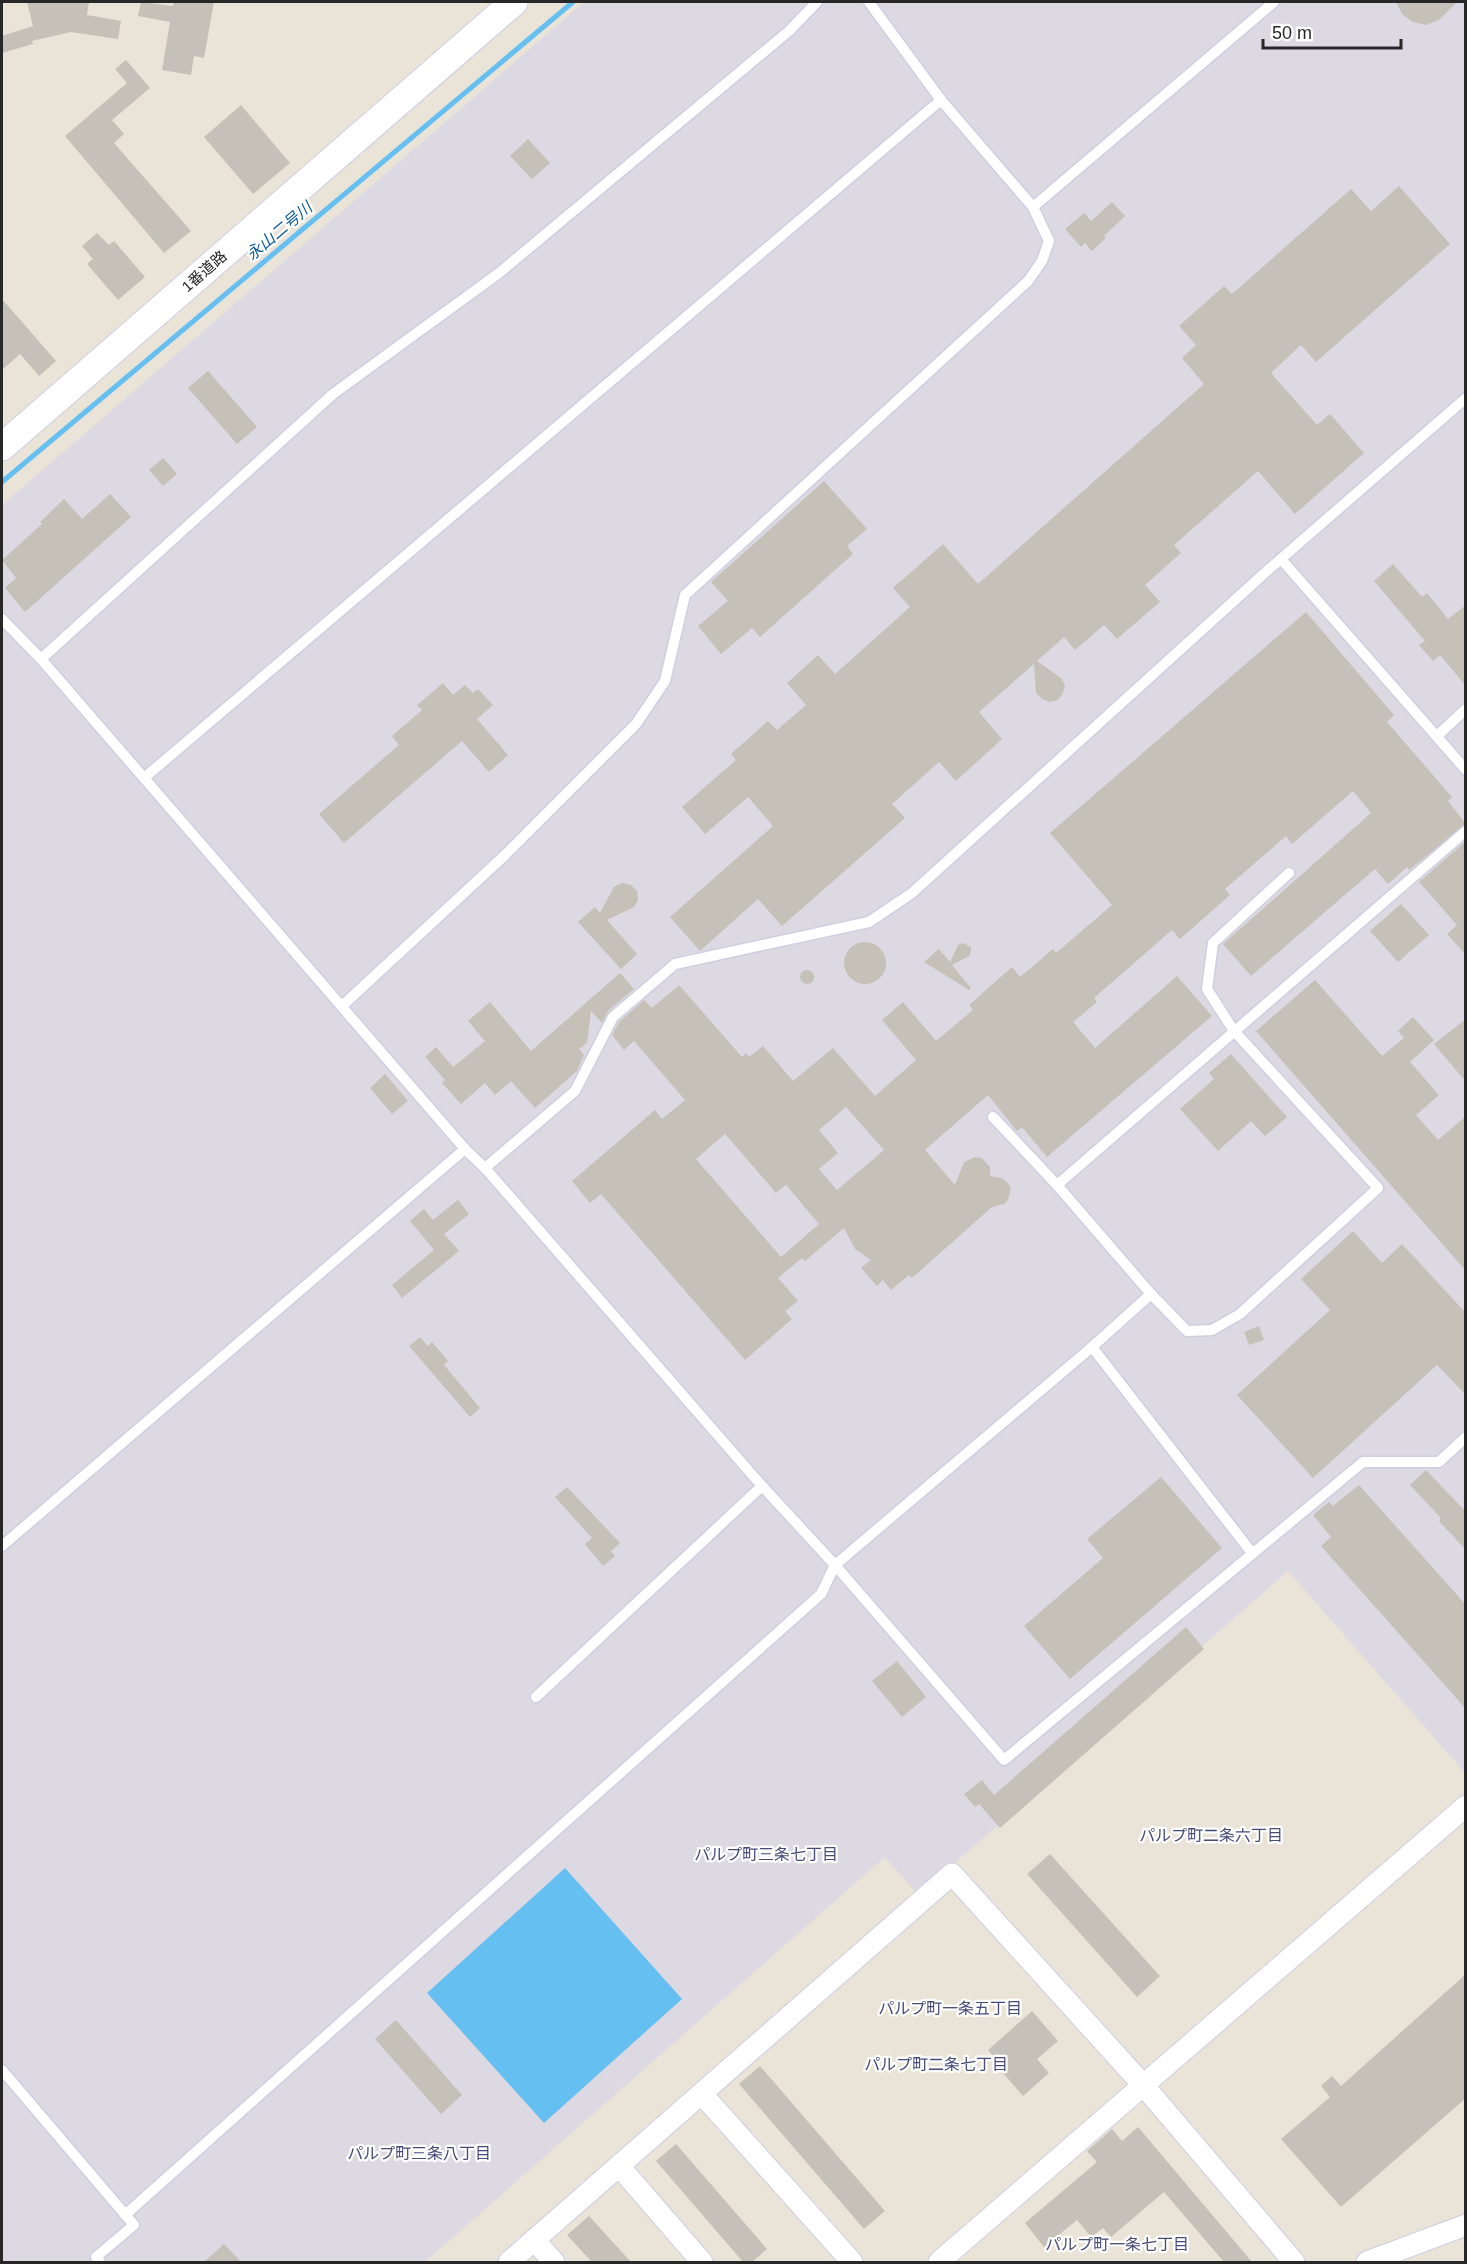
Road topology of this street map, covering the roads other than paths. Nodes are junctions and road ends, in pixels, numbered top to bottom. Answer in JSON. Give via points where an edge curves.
{"nodes":[{"id":1,"x":514,"y":2,"type":"edge"},
{"id":2,"x":817,"y":2,"type":"edge"},
{"id":3,"x":869,"y":2,"type":"edge"},
{"id":4,"x":1274,"y":2,"type":"edge"},
{"id":5,"x":941,"y":100,"type":"junction"},
{"id":6,"x":1033,"y":207,"type":"junction"},
{"id":7,"x":1466,"y":398,"type":"edge"},
{"id":8,"x":2,"y":447,"type":"edge"},
{"id":9,"x":1281,"y":559,"type":"junction"},
{"id":10,"x":2,"y":619,"type":"edge"},
{"id":11,"x":41,"y":658,"type":"junction"},
{"id":12,"x":1466,"y":709,"type":"edge"},
{"id":13,"x":1437,"y":736,"type":"junction"},
{"id":14,"x":1466,"y":770,"type":"edge"},
{"id":15,"x":144,"y":778,"type":"junction"},
{"id":16,"x":1466,"y":831,"type":"edge"},
{"id":17,"x":1289,"y":873,"type":"dead end"},
{"id":18,"x":342,"y":1006,"type":"junction"},
{"id":19,"x":1234,"y":1031,"type":"junction"},
{"id":20,"x":993,"y":1117,"type":"dead end"},
{"id":21,"x":465,"y":1149,"type":"junction"},
{"id":22,"x":485,"y":1168,"type":"junction"},
{"id":23,"x":1057,"y":1185,"type":"junction"},
{"id":24,"x":1151,"y":1294,"type":"junction"},
{"id":25,"x":1092,"y":1347,"type":"junction"},
{"id":26,"x":1466,"y":1437,"type":"edge"},
{"id":27,"x":762,"y":1486,"type":"junction"},
{"id":28,"x":2,"y":1546,"type":"edge"},
{"id":29,"x":1252,"y":1553,"type":"junction"},
{"id":30,"x":835,"y":1565,"type":"junction"},
{"id":31,"x":536,"y":1697,"type":"dead end"},
{"id":32,"x":1466,"y":1806,"type":"edge"},
{"id":33,"x":2,"y":2070,"type":"edge"},
{"id":34,"x":1144,"y":2086,"type":"junction"},
{"id":35,"x":702,"y":2094,"type":"junction"},
{"id":36,"x":619,"y":2166,"type":"junction"},
{"id":37,"x":125,"y":2215,"type":"junction"},
{"id":38,"x":1466,"y":2225,"type":"edge"},
{"id":39,"x":534,"y":2240,"type":"junction"},
{"id":40,"x":100,"y":2262,"type":"edge"},
{"id":41,"x":509,"y":2262,"type":"edge"},
{"id":42,"x":554,"y":2262,"type":"edge"},
{"id":43,"x":702,"y":2262,"type":"edge"},
{"id":44,"x":852,"y":2262,"type":"edge"},
{"id":45,"x":939,"y":2262,"type":"edge"},
{"id":46,"x":1294,"y":2262,"type":"edge"},
{"id":47,"x":1367,"y":2262,"type":"edge"}],
"edges":[{"from":1,"to":8,"type":"street","name":"1番道路"},
{"from":2,"to":11,"type":"lane","via":[[789,31],[499,273],[333,394]]},
{"from":3,"to":5,"type":"lane"},
{"from":4,"to":6,"type":"lane"},
{"from":5,"to":6,"type":"lane"},
{"from":5,"to":15,"type":"lane"},
{"from":6,"to":18,"type":"lane","via":[[1049,241],[1042,261],[1028,281],[685,595],[665,681],[636,724],[504,856]]},
{"from":7,"to":9,"type":"lane"},
{"from":9,"to":13,"type":"lane"},
{"from":9,"to":22,"type":"lane","via":[[912,893],[869,922],[675,964],[613,1017],[575,1090]]},
{"from":10,"to":11,"type":"lane"},
{"from":11,"to":15,"type":"lane"},
{"from":12,"to":13,"type":"lane"},
{"from":13,"to":14,"type":"lane"},
{"from":15,"to":18,"type":"lane"},
{"from":16,"to":19,"type":"lane"},
{"from":17,"to":19,"type":"lane","via":[[1213,944],[1207,989]]},
{"from":18,"to":21,"type":"lane"},
{"from":19,"to":23,"type":"lane"},
{"from":19,"to":24,"type":"lane","via":[[1378,1188],[1240,1314],[1212,1330],[1187,1331]]},
{"from":20,"to":23,"type":"lane"},
{"from":21,"to":22,"type":"lane"},
{"from":21,"to":28,"type":"lane"},
{"from":22,"to":27,"type":"lane"},
{"from":23,"to":24,"type":"lane"},
{"from":24,"to":25,"type":"lane"},
{"from":25,"to":29,"type":"lane"},
{"from":25,"to":30,"type":"lane"},
{"from":26,"to":29,"type":"lane","via":[[1439,1462],[1363,1462]]},
{"from":27,"to":30,"type":"lane"},
{"from":27,"to":31,"type":"lane"},
{"from":29,"to":30,"type":"lane","via":[[1004,1760]]},
{"from":30,"to":37,"type":"lane","via":[[821,1594]]},
{"from":32,"to":34,"type":"street"},
{"from":33,"to":37,"type":"lane"},
{"from":34,"to":35,"type":"street","via":[[952,1874]]},
{"from":34,"to":45,"type":"street"},
{"from":34,"to":46,"type":"street"},
{"from":35,"to":36,"type":"street"},
{"from":35,"to":44,"type":"street"},
{"from":36,"to":39,"type":"street"},
{"from":36,"to":43,"type":"street"},
{"from":37,"to":40,"type":"lane","via":[[134,2225],[96,2257]]},
{"from":38,"to":47,"type":"street"},
{"from":39,"to":41,"type":"street"},
{"from":39,"to":42,"type":"street"}]}
